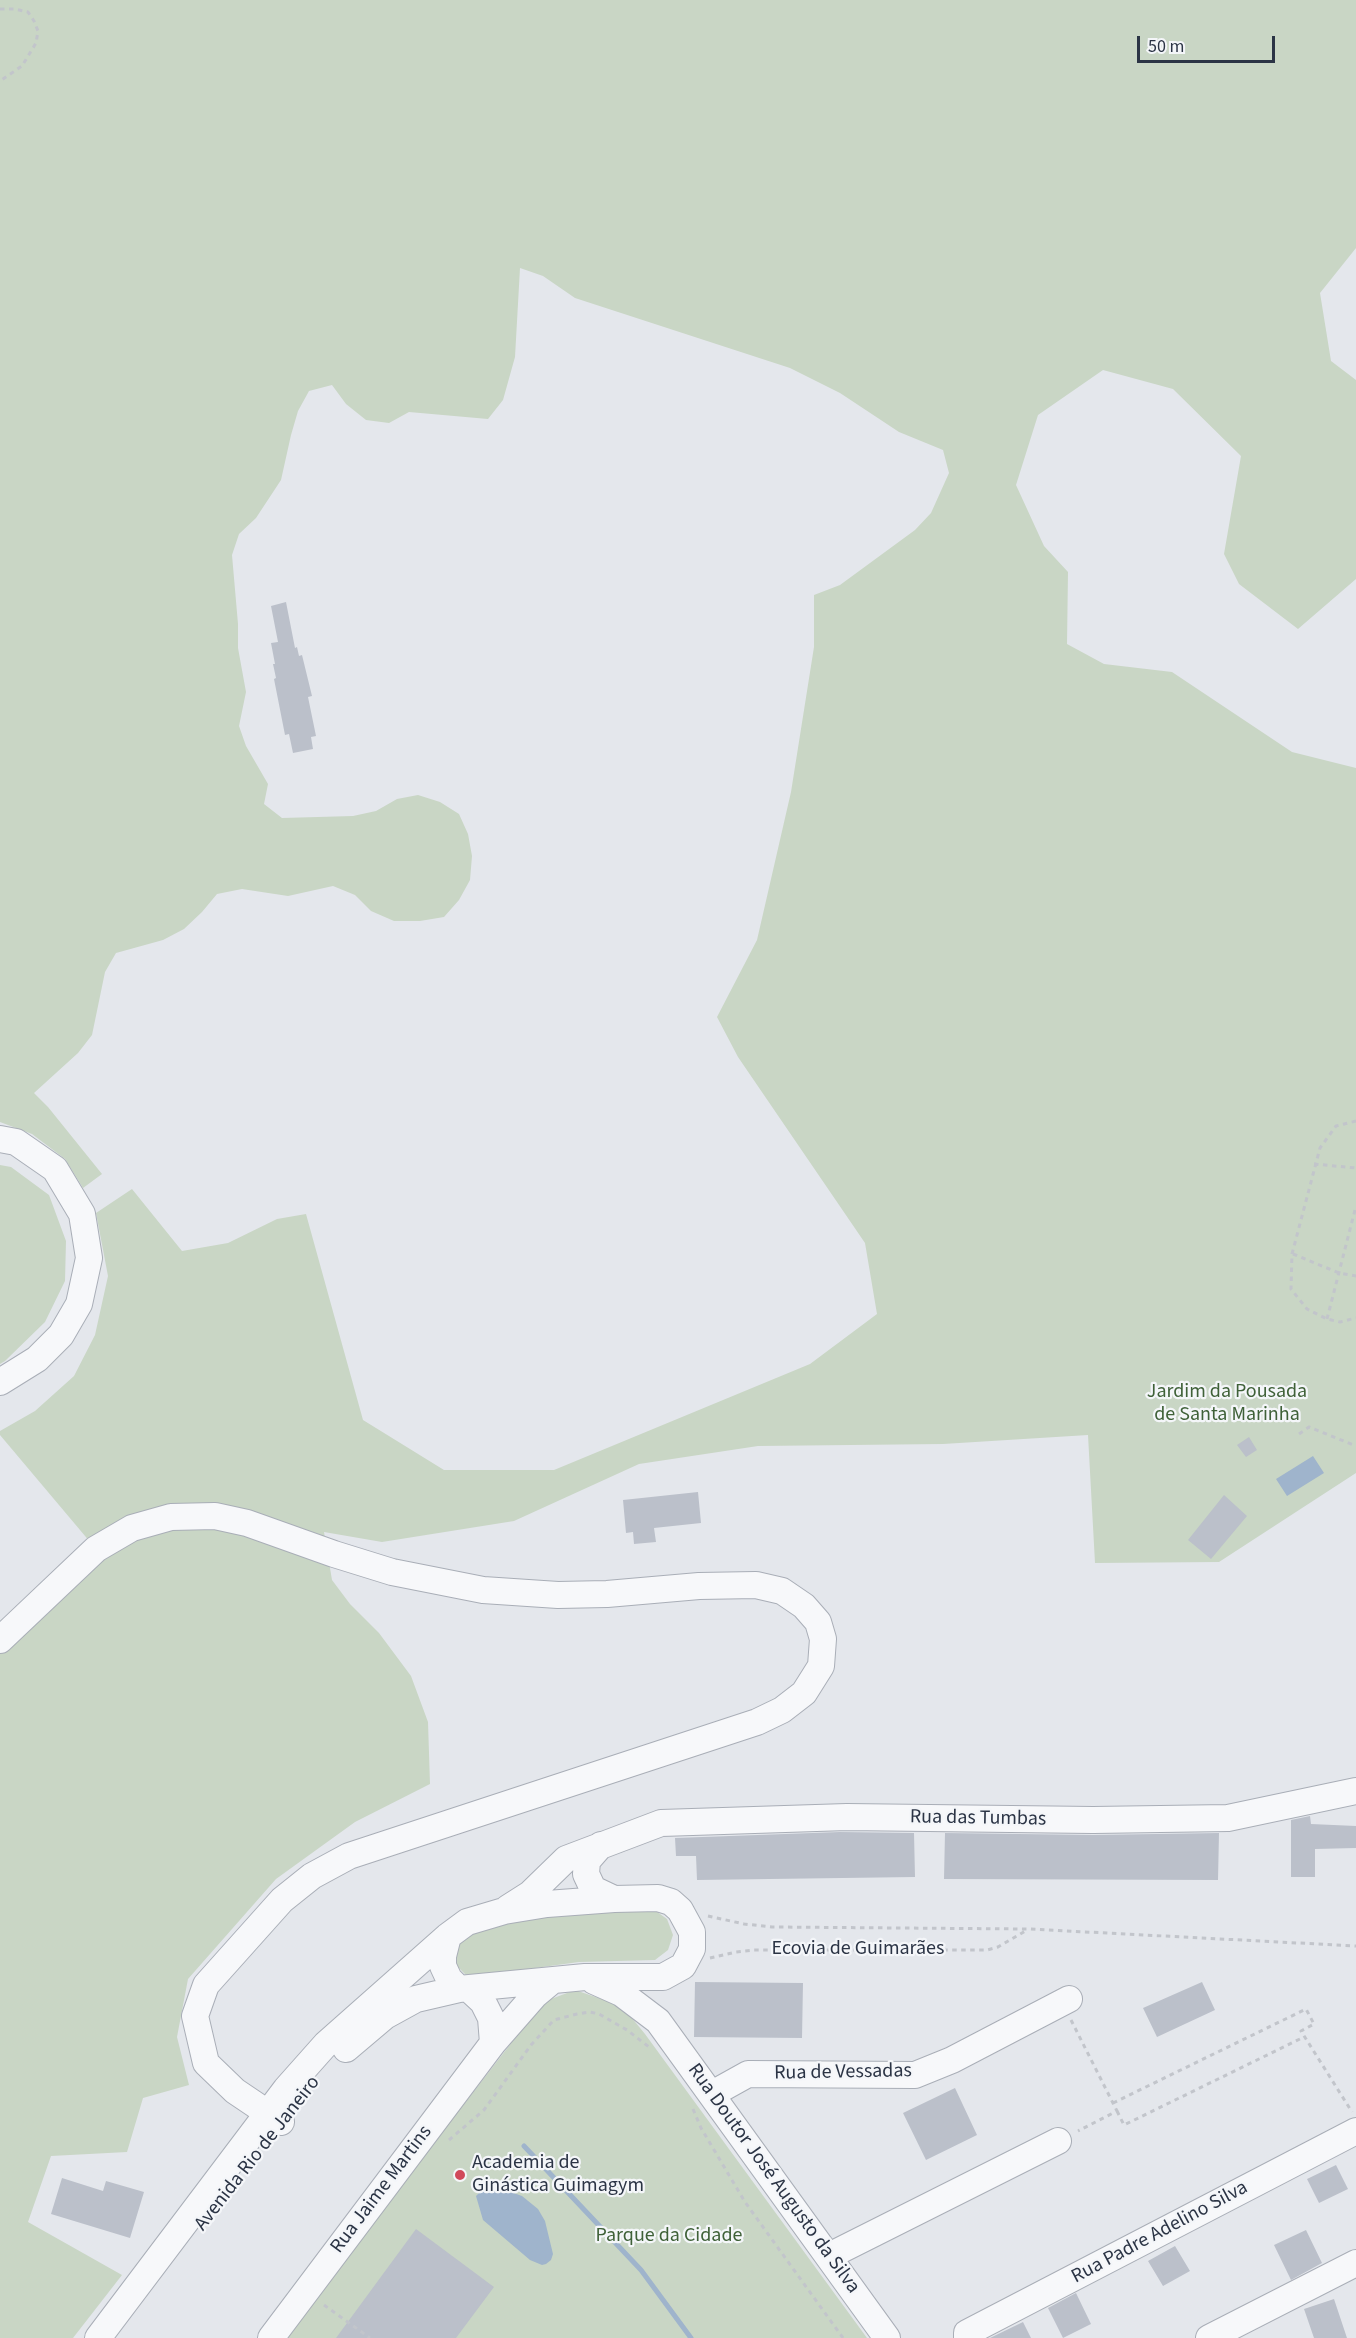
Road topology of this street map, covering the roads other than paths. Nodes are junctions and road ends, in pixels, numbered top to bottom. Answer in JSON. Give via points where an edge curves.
{"nodes":[{"id":1,"x":0,"y":1139,"type":"edge"},
{"id":2,"x":0,"y":1383,"type":"edge"},
{"id":3,"x":0,"y":1640,"type":"edge"},
{"id":4,"x":1356,"y":1791,"type":"edge"},
{"id":5,"x":601,"y":1845,"type":"junction"},
{"id":6,"x":614,"y":1899,"type":"junction"},
{"id":7,"x":504,"y":1911,"type":"junction"},
{"id":8,"x":448,"y":1936,"type":"junction"},
{"id":9,"x":673,"y":1972,"type":"junction"},
{"id":10,"x":585,"y":1977,"type":"junction"},
{"id":11,"x":553,"y":1980,"type":"junction"},
{"id":12,"x":464,"y":1989,"type":"junction"},
{"id":13,"x":1066,"y":2001,"type":"road end"},
{"id":14,"x":658,"y":2021,"type":"junction"},
{"id":15,"x":493,"y":2043,"type":"junction"},
{"id":16,"x":702,"y":2099,"type":"junction"},
{"id":17,"x":274,"y":2117,"type":"junction"},
{"id":18,"x":1356,"y":2131,"type":"edge"},
{"id":19,"x":1058,"y":2141,"type":"road end"},
{"id":20,"x":828,"y":2256,"type":"junction"},
{"id":21,"x":1356,"y":2263,"type":"edge"},
{"id":22,"x":98,"y":2338,"type":"edge"},
{"id":23,"x":117,"y":2338,"type":"edge"},
{"id":24,"x":271,"y":2338,"type":"edge"},
{"id":25,"x":887,"y":2338,"type":"edge"},
{"id":26,"x":967,"y":2338,"type":"edge"},
{"id":27,"x":1209,"y":2338,"type":"edge"}],
"edges":[{"from":1,"to":2,"type":"street","via":[[15,1142],[55,1169],[82,1215],[89,1258],[79,1304],[61,1335],[37,1359]]},
{"from":3,"to":17,"type":"street","via":[[96,1549],[132,1527],[171,1517],[215,1516],[392,1572],[483,1590],[558,1595],[756,1585],[782,1591],[818,1622],[823,1639],[821,1666],[804,1693],[782,1710],[757,1722],[349,1856],[312,1876],[282,1900],[206,1985],[195,2016],[206,2063],[235,2091]]},
{"from":4,"to":5,"type":"street","name":"Rua das Tumbas","via":[[1228,1818],[694,1820],[661,1823]]},
{"from":5,"to":6,"type":"street","via":[[587,1861],[586,1875],[593,1889]]},
{"from":5,"to":7,"type":"street","name":"Rua das Tumbas","via":[[566,1859],[530,1894]]},
{"from":6,"to":7,"type":"street"},
{"from":6,"to":9,"type":"street","via":[[658,1898],[680,1910],[692,1932],[692,1949]]},
{"from":7,"to":8,"type":"street","via":[[467,1922]]},
{"from":8,"to":12,"type":"street","via":[[443,1966],[449,1979]]},
{"from":8,"to":17,"type":"street","via":[[326,2044]]},
{"from":9,"to":10,"type":"street","name":"Avenida Rio de Janeiro"},
{"from":9,"to":14,"type":"street","via":[[657,2004]]},
{"from":10,"to":11,"type":"street","name":"Avenida Rio de Janeiro"},
{"from":10,"to":14,"type":"street","name":"Rua Doutor José Augusto da Silva","via":[[621,1993]]},
{"from":11,"to":12,"type":"street","name":"Avenida Rio de Janeiro"},
{"from":11,"to":15,"type":"street","name":"Rua Jaime Martins"},
{"from":12,"to":15,"type":"street","via":[[483,2002],[491,2018]]},
{"from":12,"to":17,"type":"street","name":"Avenida Rio de Janeiro","via":[[416,1999],[385,2016]]},
{"from":13,"to":16,"type":"street","name":"Rua de Vessadas","via":[[915,2075],[748,2074]]},
{"from":14,"to":16,"type":"street","name":"Rua Doutor José Augusto da Silva"},
{"from":15,"to":24,"type":"street","name":"Rua Jaime Martins"},
{"from":16,"to":20,"type":"street","name":"Rua Doutor José Augusto da Silva"},
{"from":17,"to":22,"type":"street"},
{"from":17,"to":23,"type":"street","name":"Avenida Rio de Janeiro"},
{"from":18,"to":26,"type":"street","name":"Rua Padre Adelino Silva","via":[[967,2334]]},
{"from":19,"to":20,"type":"street"},
{"from":20,"to":25,"type":"street","name":"Rua Doutor José Augusto da Silva"},
{"from":21,"to":27,"type":"street"}]}
